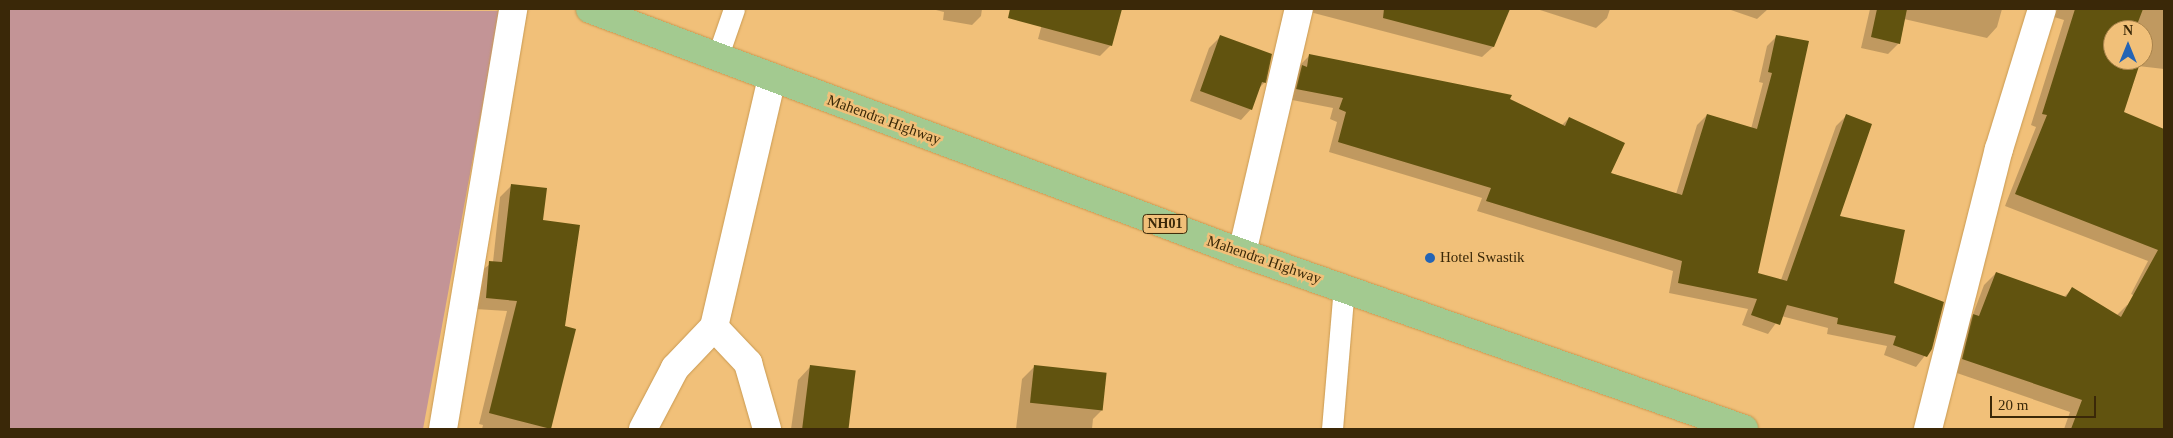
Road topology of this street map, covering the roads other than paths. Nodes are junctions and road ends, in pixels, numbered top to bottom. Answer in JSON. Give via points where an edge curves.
{"nodes":[{"id":1,"x":512,"y":9,"type":"edge"},
{"id":2,"x":590,"y":9,"type":"edge"},
{"id":3,"x":734,"y":9,"type":"edge"},
{"id":4,"x":1299,"y":9,"type":"edge"},
{"id":5,"x":2042,"y":9,"type":"edge"},
{"id":6,"x":717,"y":58,"type":"junction"},
{"id":7,"x":772,"y":78,"type":"junction"},
{"id":8,"x":1242,"y":253,"type":"junction"},
{"id":9,"x":1344,"y":287,"type":"junction"},
{"id":10,"x":714,"y":328,"type":"junction"},
{"id":11,"x":443,"y":429,"type":"edge"},
{"id":12,"x":644,"y":429,"type":"edge"},
{"id":13,"x":767,"y":429,"type":"edge"},
{"id":14,"x":1332,"y":429,"type":"edge"},
{"id":15,"x":1744,"y":429,"type":"edge"},
{"id":16,"x":1928,"y":429,"type":"edge"}],
"edges":[{"from":1,"to":11,"type":"street"},
{"from":2,"to":6,"type":"highway","name":"Mahendra Highway","number":"NH01"},
{"from":3,"to":6,"type":"lane"},
{"from":4,"to":8,"type":"street"},
{"from":5,"to":16,"type":"street","via":[[1999,149]]},
{"from":6,"to":7,"type":"highway","name":"Mahendra Highway","number":"NH01"},
{"from":7,"to":8,"type":"highway","name":"Mahendra Highway","number":"NH01"},
{"from":7,"to":10,"type":"street"},
{"from":8,"to":9,"type":"highway","name":"Mahendra Highway","number":"NH01"},
{"from":9,"to":14,"type":"lane"},
{"from":9,"to":15,"type":"highway","name":"Mahendra Highway","number":"NH01"},
{"from":10,"to":12,"type":"street","via":[[675,368]]},
{"from":10,"to":13,"type":"street","via":[[748,363]]}]}
